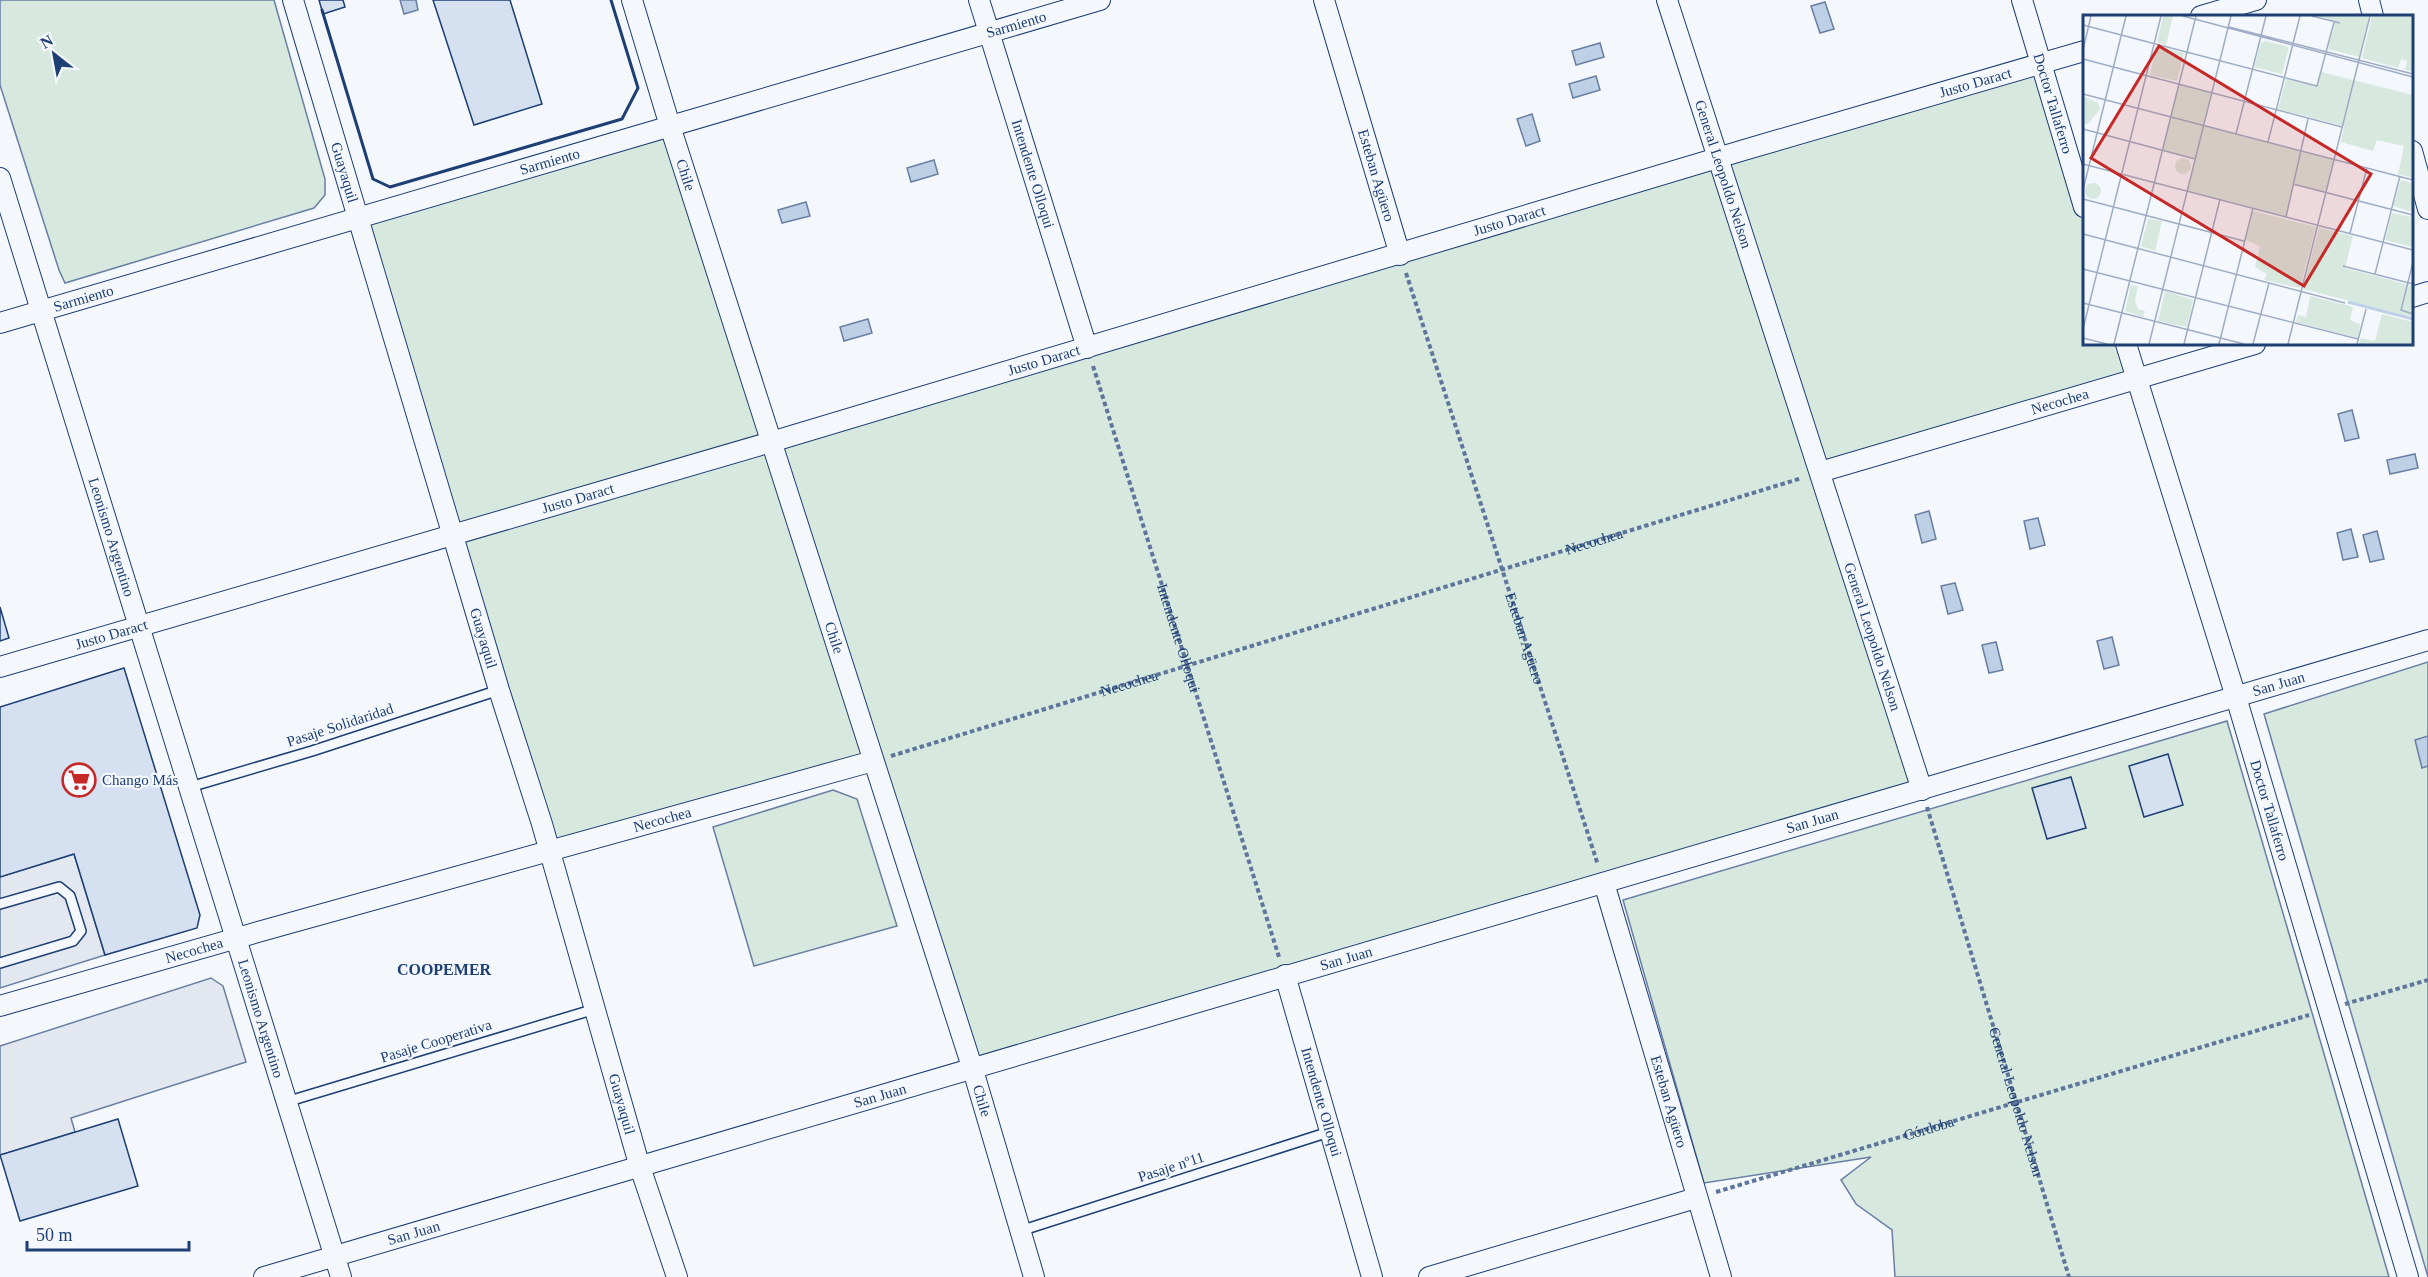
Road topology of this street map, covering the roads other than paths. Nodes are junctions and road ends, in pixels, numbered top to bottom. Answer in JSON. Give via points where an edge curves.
{"nodes":[{"id":1,"x":293,"y":0,"type":"edge"},
{"id":2,"x":632,"y":0,"type":"edge"},
{"id":3,"x":979,"y":0,"type":"edge"},
{"id":4,"x":1100,"y":0,"type":"edge"},
{"id":5,"x":1324,"y":0,"type":"edge"},
{"id":6,"x":1667,"y":0,"type":"edge"},
{"id":7,"x":2022,"y":0,"type":"edge"},
{"id":8,"x":2256,"y":0,"type":"edge"},
{"id":9,"x":2369,"y":0,"type":"edge"},
{"id":10,"x":2204,"y":15,"type":"edge"},
{"id":11,"x":2373,"y":15,"type":"edge"},
{"id":12,"x":989,"y":33,"type":"junction"},
{"id":13,"x":2083,"y":52,"type":"edge"},
{"id":14,"x":2041,"y":64,"type":"junction"},
{"id":15,"x":670,"y":126,"type":"junction"},
{"id":16,"x":2413,"y":155,"type":"edge"},
{"id":17,"x":1717,"y":158,"type":"junction"},
{"id":18,"x":0,"y":178,"type":"edge"},
{"id":19,"x":2083,"y":200,"type":"edge"},
{"id":20,"x":2428,"y":208,"type":"edge"},
{"id":21,"x":357,"y":217,"type":"junction"},
{"id":22,"x":1400,"y":255,"type":"junction"},
{"id":23,"x":2428,"y":292,"type":"edge"},
{"id":24,"x":2413,"y":297,"type":"edge"},
{"id":25,"x":41,"y":311,"type":"junction"},
{"id":26,"x":0,"y":323,"type":"edge"},
{"id":27,"x":2126,"y":345,"type":"edge"},
{"id":28,"x":2252,"y":345,"type":"edge"},
{"id":29,"x":1087,"y":348,"type":"junction"},
{"id":30,"x":2136,"y":379,"type":"junction"},
{"id":31,"x":771,"y":442,"type":"junction"},
{"id":32,"x":1820,"y":472,"type":"junction"},
{"id":33,"x":452,"y":533,"type":"junction"},
{"id":34,"x":140,"y":626,"type":"junction"},
{"id":35,"x":2428,"y":640,"type":"edge"},
{"id":36,"x":0,"y":667,"type":"edge"},
{"id":37,"x":499,"y":690,"type":"junction"},
{"id":38,"x":2236,"y":697,"type":"junction"},
{"id":39,"x":873,"y":761,"type":"junction"},
{"id":40,"x":190,"y":787,"type":"junction"},
{"id":41,"x":1922,"y":790,"type":"junction"},
{"id":42,"x":550,"y":850,"type":"junction"},
{"id":43,"x":1604,"y":883,"type":"junction"},
{"id":44,"x":0,"y":904,"type":"edge"},
{"id":45,"x":235,"y":938,"type":"junction"},
{"id":46,"x":0,"y":963,"type":"edge"},
{"id":47,"x":1285,"y":975,"type":"junction"},
{"id":48,"x":0,"y":1006,"type":"edge"},
{"id":49,"x":595,"y":1009,"type":"junction"},
{"id":50,"x":973,"y":1070,"type":"junction"},
{"id":51,"x":286,"y":1101,"type":"junction"},
{"id":52,"x":1332,"y":1131,"type":"junction"},
{"id":53,"x":639,"y":1164,"type":"junction"},
{"id":54,"x":1696,"y":1198,"type":"junction"},
{"id":55,"x":1020,"y":1231,"type":"junction"},
{"id":56,"x":334,"y":1256,"type":"junction"},
{"id":57,"x":264,"y":1277,"type":"edge"},
{"id":58,"x":340,"y":1277,"type":"edge"},
{"id":59,"x":677,"y":1277,"type":"edge"},
{"id":60,"x":1034,"y":1277,"type":"edge"},
{"id":61,"x":1372,"y":1277,"type":"edge"},
{"id":62,"x":1429,"y":1277,"type":"edge"},
{"id":63,"x":1721,"y":1277,"type":"edge"},
{"id":64,"x":2408,"y":1277,"type":"edge"}],
"edges":[{"from":1,"to":21,"type":"street","name":"Guayaquil"},
{"from":2,"to":15,"type":"street","name":"Chile"},
{"from":3,"to":12,"type":"street","name":"Intendente Olloqui"},
{"from":4,"to":12,"type":"street","name":"Sarmiento"},
{"from":5,"to":22,"type":"street","name":"Esteban Agüero"},
{"from":6,"to":17,"type":"street","name":"General Leopoldo Nelson"},
{"from":7,"to":14,"type":"street","name":"Doctor Tallaferro"},
{"from":8,"to":10,"type":"street"},
{"from":9,"to":11,"type":"street"},
{"from":12,"to":15,"type":"street","name":"Sarmiento"},
{"from":12,"to":29,"type":"street","name":"Intendente Olloqui"},
{"from":13,"to":14,"type":"street","name":"Justo Daract"},
{"from":14,"to":17,"type":"street","name":"Justo Daract"},
{"from":14,"to":19,"type":"street","name":"Doctor Tallaferro"},
{"from":15,"to":21,"type":"street","name":"Sarmiento"},
{"from":15,"to":31,"type":"street","name":"Chile"},
{"from":16,"to":20,"type":"street"},
{"from":17,"to":22,"type":"street","name":"Justo Daract"},
{"from":17,"to":32,"type":"street","name":"General Leopoldo Nelson"},
{"from":18,"to":25,"type":"street","name":"Leonismo Argentino"},
{"from":21,"to":25,"type":"street","name":"Sarmiento"},
{"from":21,"to":33,"type":"street","name":"Guayaquil"},
{"from":22,"to":29,"type":"street","name":"Justo Daract"},
{"from":23,"to":24,"type":"street"},
{"from":25,"to":26,"type":"street","name":"Sarmiento"},
{"from":25,"to":34,"type":"street","name":"Leonismo Argentino"},
{"from":27,"to":30,"type":"street","name":"Doctor Tallaferro"},
{"from":28,"to":30,"type":"street","name":"Necochea"},
{"from":29,"to":31,"type":"street","name":"Justo Daract"},
{"from":30,"to":32,"type":"street","name":"Necochea"},
{"from":30,"to":38,"type":"street","name":"Doctor Tallaferro"},
{"from":31,"to":33,"type":"street","name":"Justo Daract"},
{"from":31,"to":39,"type":"street","name":"Chile"},
{"from":32,"to":41,"type":"street","name":"General Leopoldo Nelson"},
{"from":33,"to":34,"type":"street","name":"Justo Daract"},
{"from":33,"to":37,"type":"street","name":"Guayaquil"},
{"from":34,"to":36,"type":"street","name":"Justo Daract"},
{"from":34,"to":40,"type":"street","name":"Leonismo Argentino"},
{"from":35,"to":38,"type":"street","name":"San Juan"},
{"from":37,"to":40,"type":"lane","name":"Pasaje Solidaridad"},
{"from":37,"to":42,"type":"street","name":"Guayaquil"},
{"from":38,"to":41,"type":"street","name":"San Juan"},
{"from":38,"to":64,"type":"street","name":"Doctor Tallaferro"},
{"from":39,"to":42,"type":"street","name":"Necochea"},
{"from":39,"to":50,"type":"street","name":"Chile"},
{"from":40,"to":45,"type":"street","name":"Leonismo Argentino"},
{"from":41,"to":43,"type":"street","name":"San Juan"},
{"from":42,"to":45,"type":"street","name":"Necochea"},
{"from":42,"to":49,"type":"street","name":"Guayaquil"},
{"from":43,"to":47,"type":"street","name":"San Juan"},
{"from":43,"to":54,"type":"street","name":"Esteban Agüero"},
{"from":44,"to":46,"type":"lane","via":[[58,887],[70,896],[81,931],[73,941]]},
{"from":45,"to":48,"type":"street","name":"Necochea"},
{"from":45,"to":51,"type":"street","name":"Leonismo Argentino"},
{"from":47,"to":50,"type":"street","name":"San Juan"},
{"from":47,"to":52,"type":"street","name":"Intendente Olloqui"},
{"from":49,"to":51,"type":"lane","name":"Pasaje Cooperativa"},
{"from":49,"to":53,"type":"street","name":"Guayaquil"},
{"from":50,"to":53,"type":"street","name":"San Juan"},
{"from":50,"to":55,"type":"street","name":"Chile"},
{"from":51,"to":56,"type":"street","name":"Leonismo Argentino"},
{"from":52,"to":55,"type":"lane","name":"Pasaje nº11"},
{"from":52,"to":61,"type":"street","name":"Intendente Olloqui"},
{"from":53,"to":56,"type":"street","name":"San Juan"},
{"from":53,"to":59,"type":"street","name":"Guayaquil"},
{"from":54,"to":62,"type":"street"},
{"from":54,"to":63,"type":"street","name":"Esteban Agüero"},
{"from":55,"to":60,"type":"street","name":"Chile"},
{"from":56,"to":57,"type":"street","name":"San Juan"},
{"from":56,"to":58,"type":"street","name":"Leonismo Argentino"}]}
